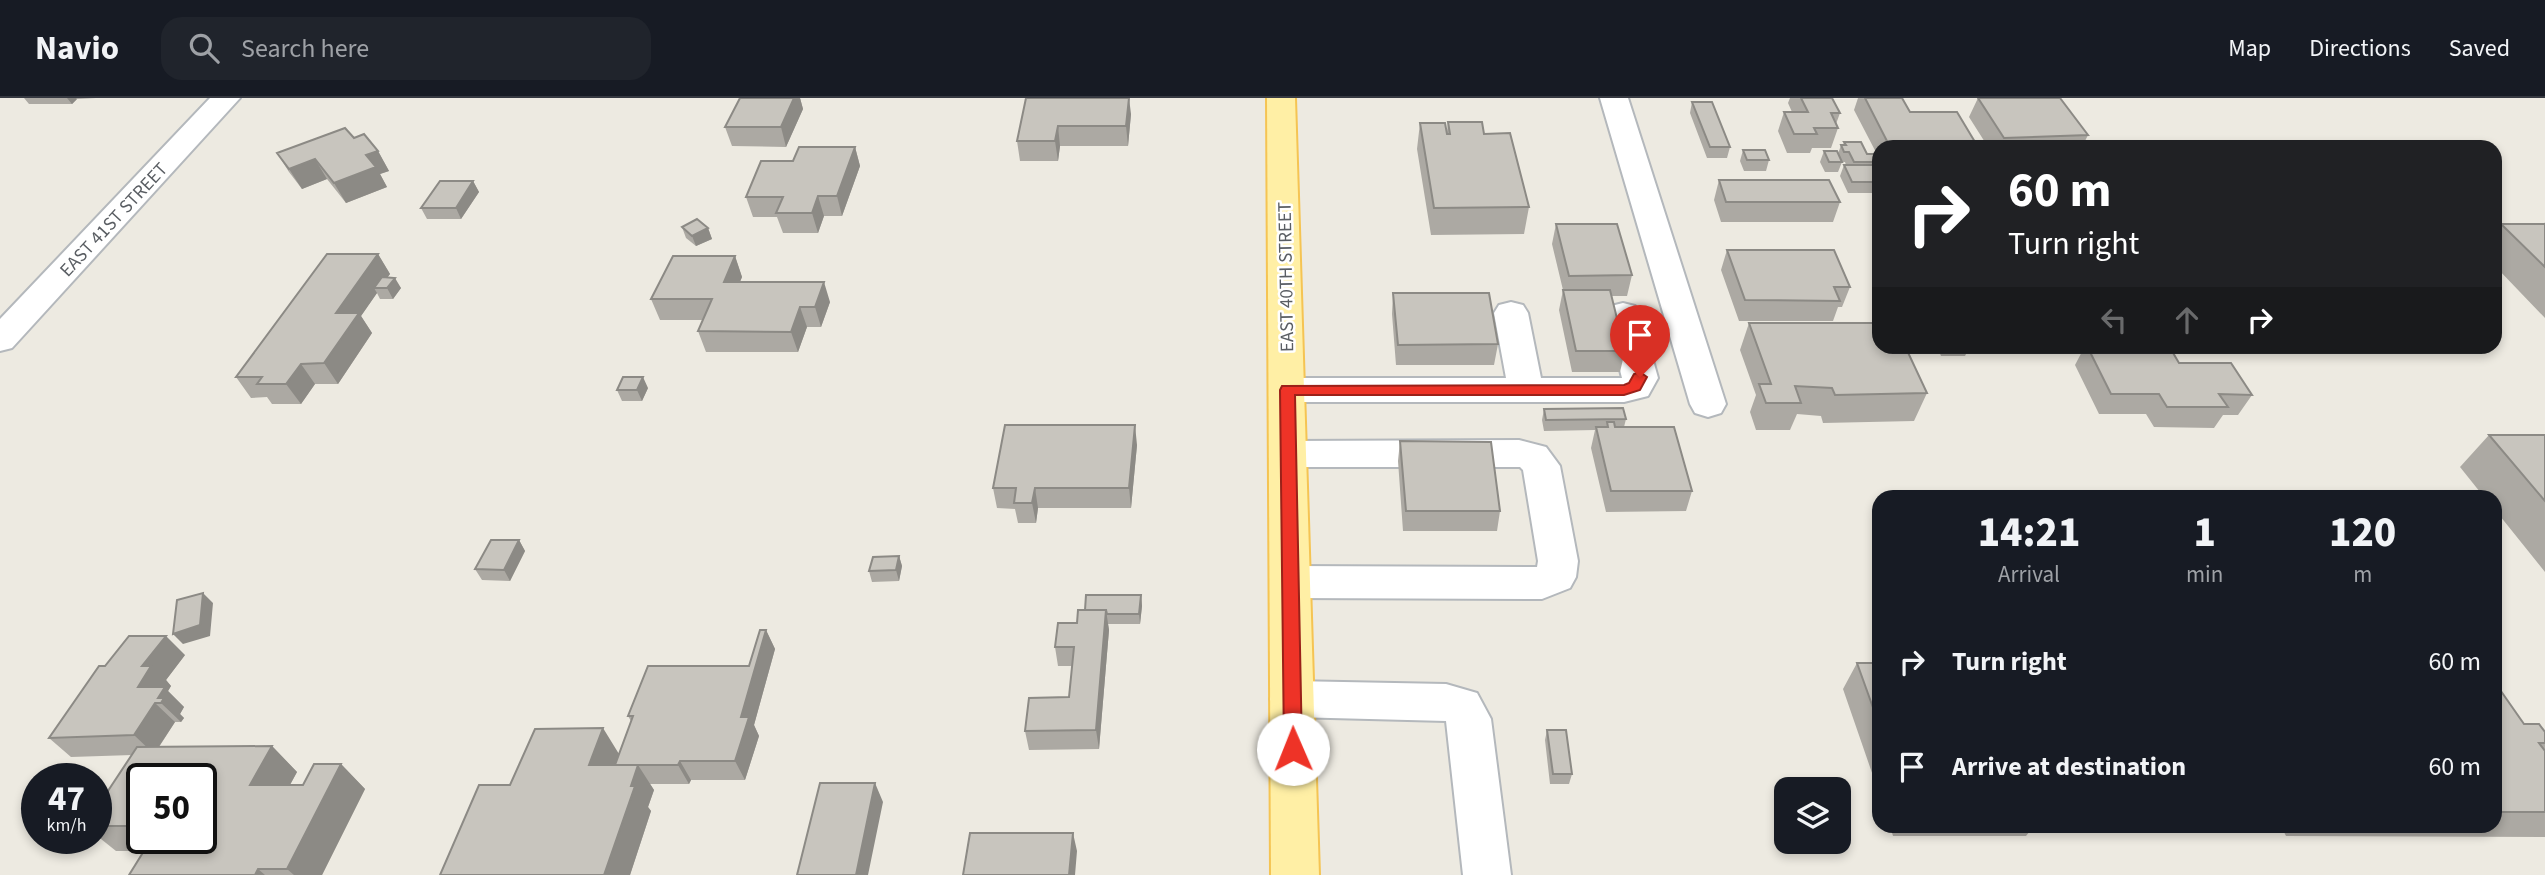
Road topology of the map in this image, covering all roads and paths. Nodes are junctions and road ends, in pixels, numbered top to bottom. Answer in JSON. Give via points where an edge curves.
{"nodes":[{"id":1,"x":226,"y":98,"type":"edge"},
{"id":2,"x":1282,"y":98,"type":"edge"},
{"id":3,"x":1614,"y":98,"type":"edge"},
{"id":4,"x":1511,"y":313,"type":"dead end"},
{"id":5,"x":1623,"y":314,"type":"dead end"},
{"id":6,"x":0,"y":340,"type":"edge"},
{"id":7,"x":1287,"y":390,"type":"junction"},
{"id":8,"x":1526,"y":390,"type":"junction"},
{"id":9,"x":1708,"y":404,"type":"dead end"},
{"id":10,"x":1289,"y":454,"type":"junction"},
{"id":11,"x":1292,"y":582,"type":"junction"},
{"id":12,"x":1292,"y":699,"type":"junction"},
{"id":13,"x":1295,"y":875,"type":"edge"},
{"id":14,"x":1487,"y":875,"type":"edge"}],
"edges":[{"from":1,"to":6,"type":"street","name":"EAST 41ST STREET"},
{"from":2,"to":7,"type":"main road","name":"EAST 40TH STREET"},
{"from":3,"to":9,"type":"street"},
{"from":4,"to":8,"type":"street"},
{"from":5,"to":8,"type":"street","via":[[1640,377],[1635,387]]},
{"from":7,"to":8,"type":"street"},
{"from":7,"to":10,"type":"main road","name":"EAST 40TH STREET"},
{"from":10,"to":11,"type":"main road","name":"EAST 40TH STREET"},
{"from":10,"to":11,"type":"street","via":[[1519,453],[1533,457],[1541,466],[1558,561],[1556,577],[1542,583]]},
{"from":11,"to":12,"type":"main road","name":"EAST 40TH STREET"},
{"from":12,"to":13,"type":"main road","name":"EAST 40TH STREET"},
{"from":12,"to":14,"type":"street","via":[[1461,706],[1469,719]]}]}
